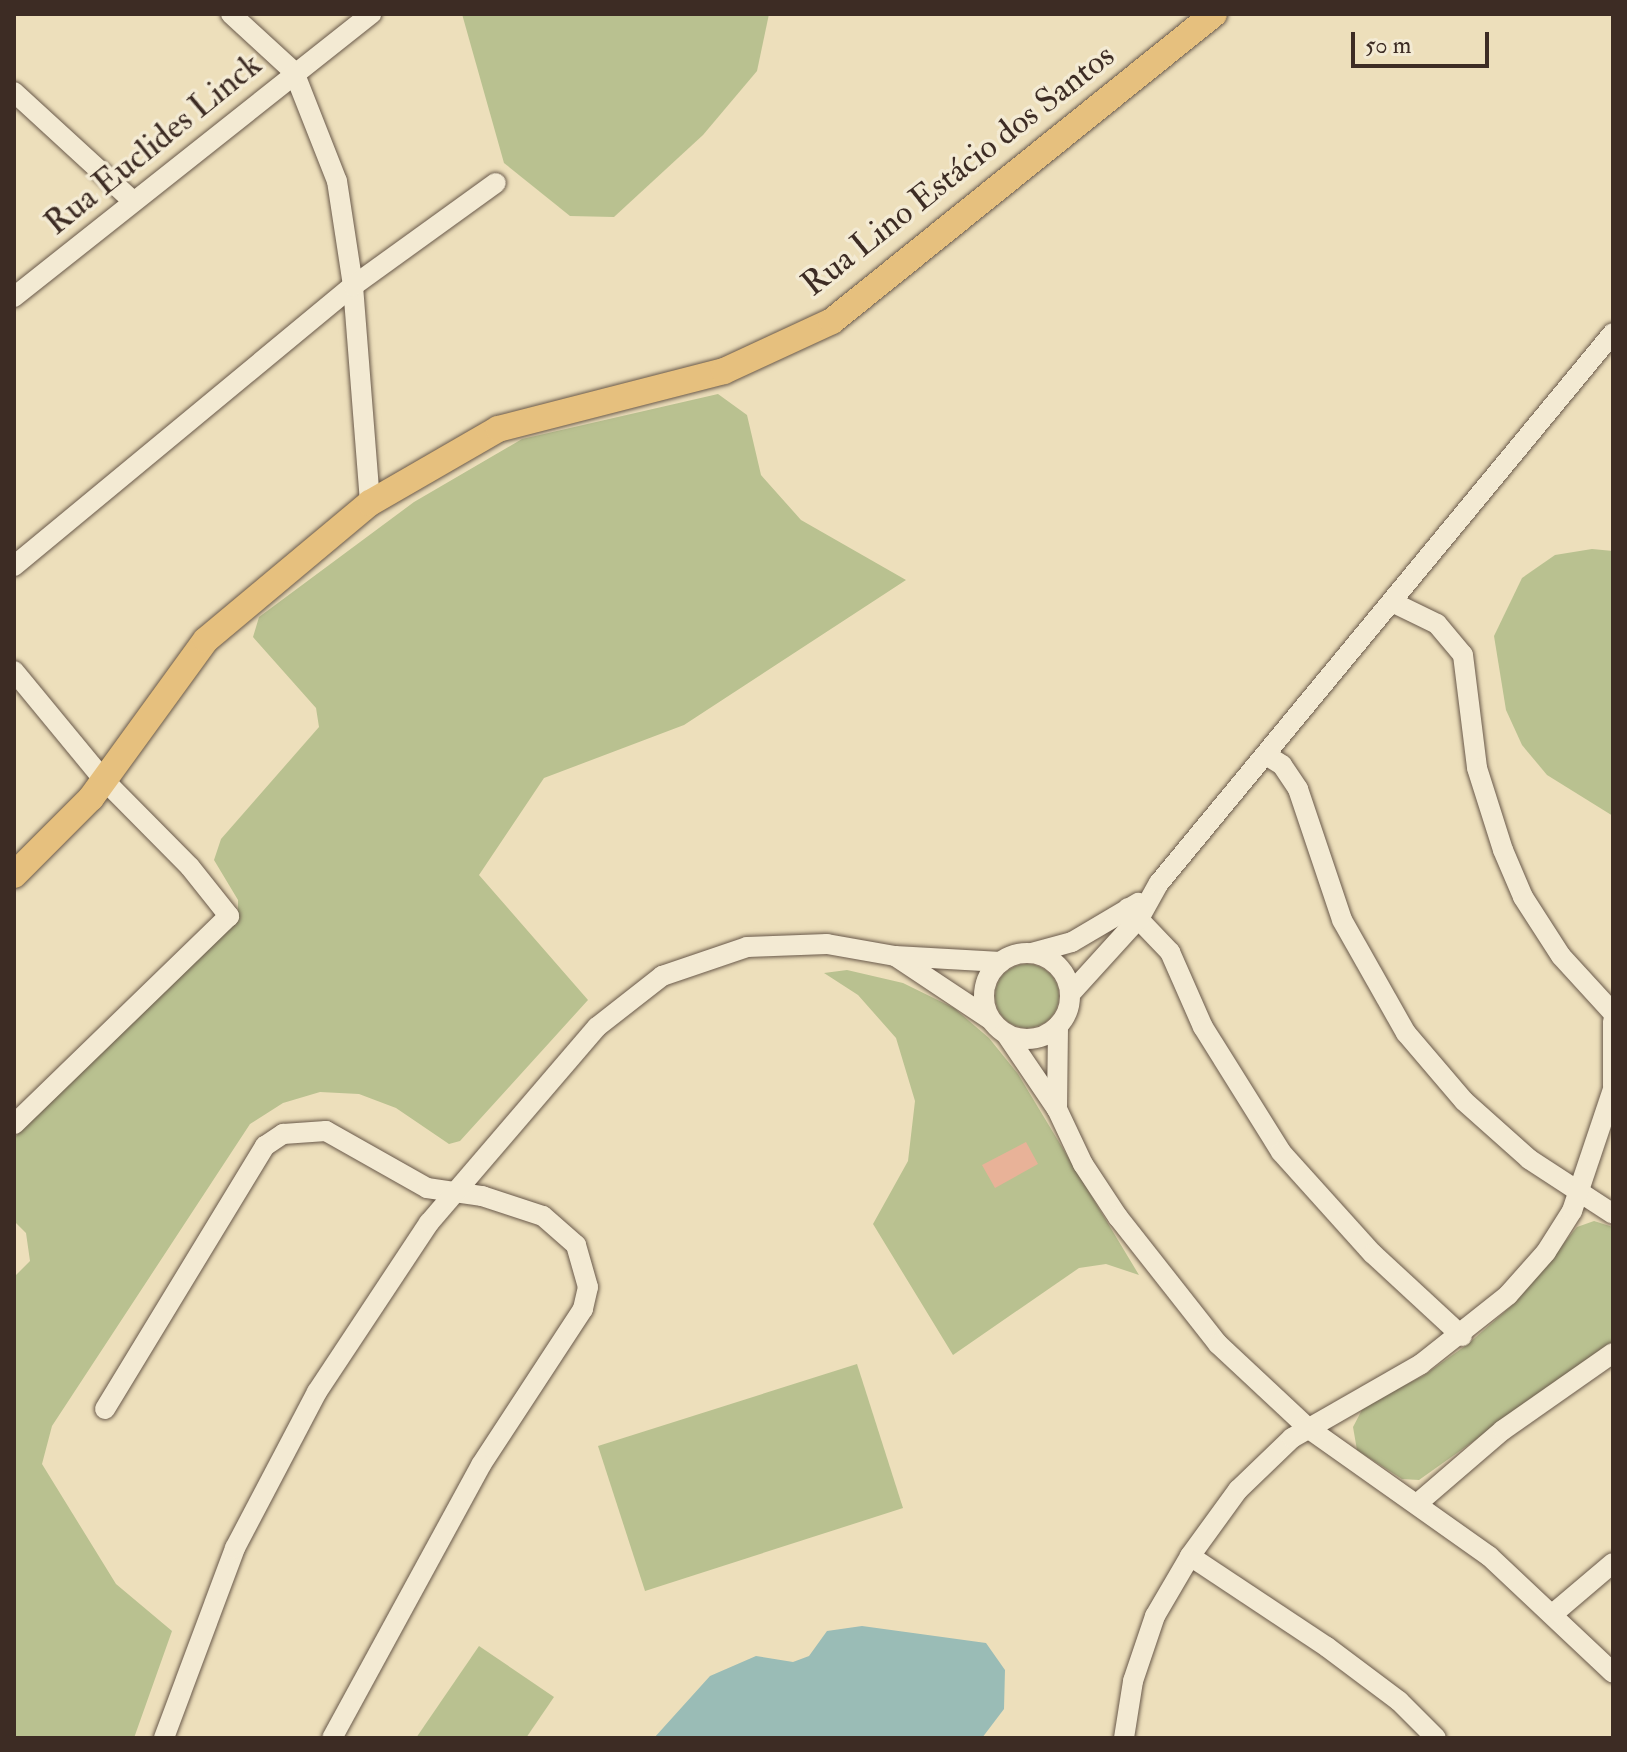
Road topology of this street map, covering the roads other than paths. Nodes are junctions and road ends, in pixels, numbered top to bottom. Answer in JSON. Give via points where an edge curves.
{"nodes":[{"id":1,"x":231,"y":14,"type":"edge"},
{"id":2,"x":371,"y":14,"type":"edge"},
{"id":3,"x":1214,"y":14,"type":"edge"},
{"id":4,"x":294,"y":72,"type":"junction"},
{"id":5,"x":14,"y":92,"type":"edge"},
{"id":6,"x":496,"y":183,"type":"dead end"},
{"id":7,"x":133,"y":201,"type":"junction"},
{"id":8,"x":353,"y":286,"type":"junction"},
{"id":9,"x":14,"y":297,"type":"edge"},
{"id":10,"x":1613,"y":333,"type":"edge"},
{"id":11,"x":370,"y":503,"type":"junction"},
{"id":12,"x":14,"y":566,"type":"edge"},
{"id":13,"x":1394,"y":603,"type":"junction"},
{"id":14,"x":14,"y":671,"type":"edge"},
{"id":15,"x":1266,"y":755,"type":"junction"},
{"id":16,"x":104,"y":780,"type":"junction"},
{"id":17,"x":14,"y":875,"type":"edge"},
{"id":18,"x":1134,"y":913,"type":"junction"},
{"id":19,"x":1032,"y":953,"type":"junction"},
{"id":20,"x":895,"y":956,"type":"junction"},
{"id":21,"x":1001,"y":962,"type":"junction"},
{"id":22,"x":1070,"y":994,"type":"junction"},
{"id":23,"x":1613,"y":1013,"type":"edge"},
{"id":24,"x":990,"y":1019,"type":"junction"},
{"id":25,"x":1613,"y":1021,"type":"edge"},
{"id":26,"x":1058,"y":1026,"type":"junction"},
{"id":27,"x":1006,"y":1034,"type":"junction"},
{"id":28,"x":1613,"y":1088,"type":"edge"},
{"id":29,"x":1057,"y":1109,"type":"junction"},
{"id":30,"x":14,"y":1124,"type":"edge"},
{"id":31,"x":452,"y":1194,"type":"junction"},
{"id":32,"x":1580,"y":1194,"type":"junction"},
{"id":33,"x":1613,"y":1214,"type":"edge"},
{"id":34,"x":1462,"y":1336,"type":"junction"},
{"id":35,"x":1613,"y":1353,"type":"edge"},
{"id":36,"x":105,"y":1409,"type":"dead end"},
{"id":37,"x":1308,"y":1428,"type":"junction"},
{"id":38,"x":1418,"y":1503,"type":"junction"},
{"id":39,"x":1190,"y":1556,"type":"junction"},
{"id":40,"x":1613,"y":1563,"type":"edge"},
{"id":41,"x":1554,"y":1613,"type":"junction"},
{"id":42,"x":1613,"y":1673,"type":"edge"},
{"id":43,"x":164,"y":1738,"type":"edge"},
{"id":44,"x":332,"y":1738,"type":"edge"},
{"id":45,"x":1124,"y":1738,"type":"edge"},
{"id":46,"x":1436,"y":1738,"type":"edge"}],
"edges":[{"from":1,"to":4,"type":"street"},
{"from":2,"to":4,"type":"street","name":"Rua Euclides Linck"},
{"from":3,"to":11,"type":"main road","name":"Rua Lino Estácio dos Santos","via":[[832,321],[724,371],[498,429]]},
{"from":4,"to":7,"type":"street","name":"Rua Euclides Linck"},
{"from":4,"to":8,"type":"street","via":[[337,181]]},
{"from":5,"to":7,"type":"street"},
{"from":6,"to":8,"type":"street"},
{"from":7,"to":9,"type":"street","name":"Rua Euclides Linck"},
{"from":8,"to":11,"type":"street"},
{"from":8,"to":12,"type":"street"},
{"from":10,"to":13,"type":"street"},
{"from":11,"to":16,"type":"main road","name":"Rua Lino Estácio dos Santos","via":[[206,640]]},
{"from":13,"to":15,"type":"street"},
{"from":13,"to":23,"type":"street","via":[[1437,624],[1463,655],[1477,768],[1503,850],[1523,897],[1561,956]]},
{"from":14,"to":16,"type":"street"},
{"from":15,"to":18,"type":"street"},
{"from":15,"to":32,"type":"street","via":[[1282,765],[1298,789],[1342,920],[1406,1033],[1464,1101],[1529,1159]]},
{"from":16,"to":17,"type":"main road","name":"Rua Lino Estácio dos Santos"},
{"from":16,"to":30,"type":"street","via":[[190,867],[229,916]]},
{"from":18,"to":19,"type":"street","via":[[1072,942]]},
{"from":18,"to":22,"type":"street"},
{"from":18,"to":34,"type":"street","via":[[1170,952],[1203,1027],[1281,1152],[1373,1254]]},
{"from":19,"to":21,"type":"street"},
{"from":19,"to":22,"type":"street","via":[[1054,963]]},
{"from":20,"to":21,"type":"street"},
{"from":20,"to":24,"type":"street"},
{"from":20,"to":31,"type":"street","via":[[827,944],[747,947],[662,976],[597,1027]]},
{"from":21,"to":24,"type":"street","via":[[984,988]]},
{"from":22,"to":26,"type":"street"},
{"from":24,"to":27,"type":"street"},
{"from":25,"to":28,"type":"street"},
{"from":26,"to":27,"type":"street","via":[[1039,1038]]},
{"from":26,"to":29,"type":"street"},
{"from":27,"to":29,"type":"street"},
{"from":28,"to":32,"type":"street"},
{"from":29,"to":37,"type":"street","via":[[1083,1164],[1153,1267],[1218,1344]]},
{"from":31,"to":36,"type":"street","via":[[427,1188],[326,1131],[283,1134],[265,1146]]},
{"from":31,"to":43,"type":"street","via":[[309,1406],[235,1548]]},
{"from":31,"to":44,"type":"street","via":[[482,1196],[562,1228],[581,1255],[588,1287],[572,1329],[481,1465]]},
{"from":32,"to":33,"type":"street"},
{"from":32,"to":34,"type":"street","via":[[1546,1252]]},
{"from":34,"to":37,"type":"street"},
{"from":35,"to":38,"type":"street","via":[[1503,1430]]},
{"from":37,"to":38,"type":"street"},
{"from":37,"to":39,"type":"street","via":[[1238,1490]]},
{"from":38,"to":41,"type":"street"},
{"from":39,"to":45,"type":"street","via":[[1155,1616],[1133,1681]]},
{"from":39,"to":46,"type":"street","via":[[1327,1647],[1399,1701]]},
{"from":40,"to":41,"type":"street"},
{"from":41,"to":42,"type":"street"}]}
